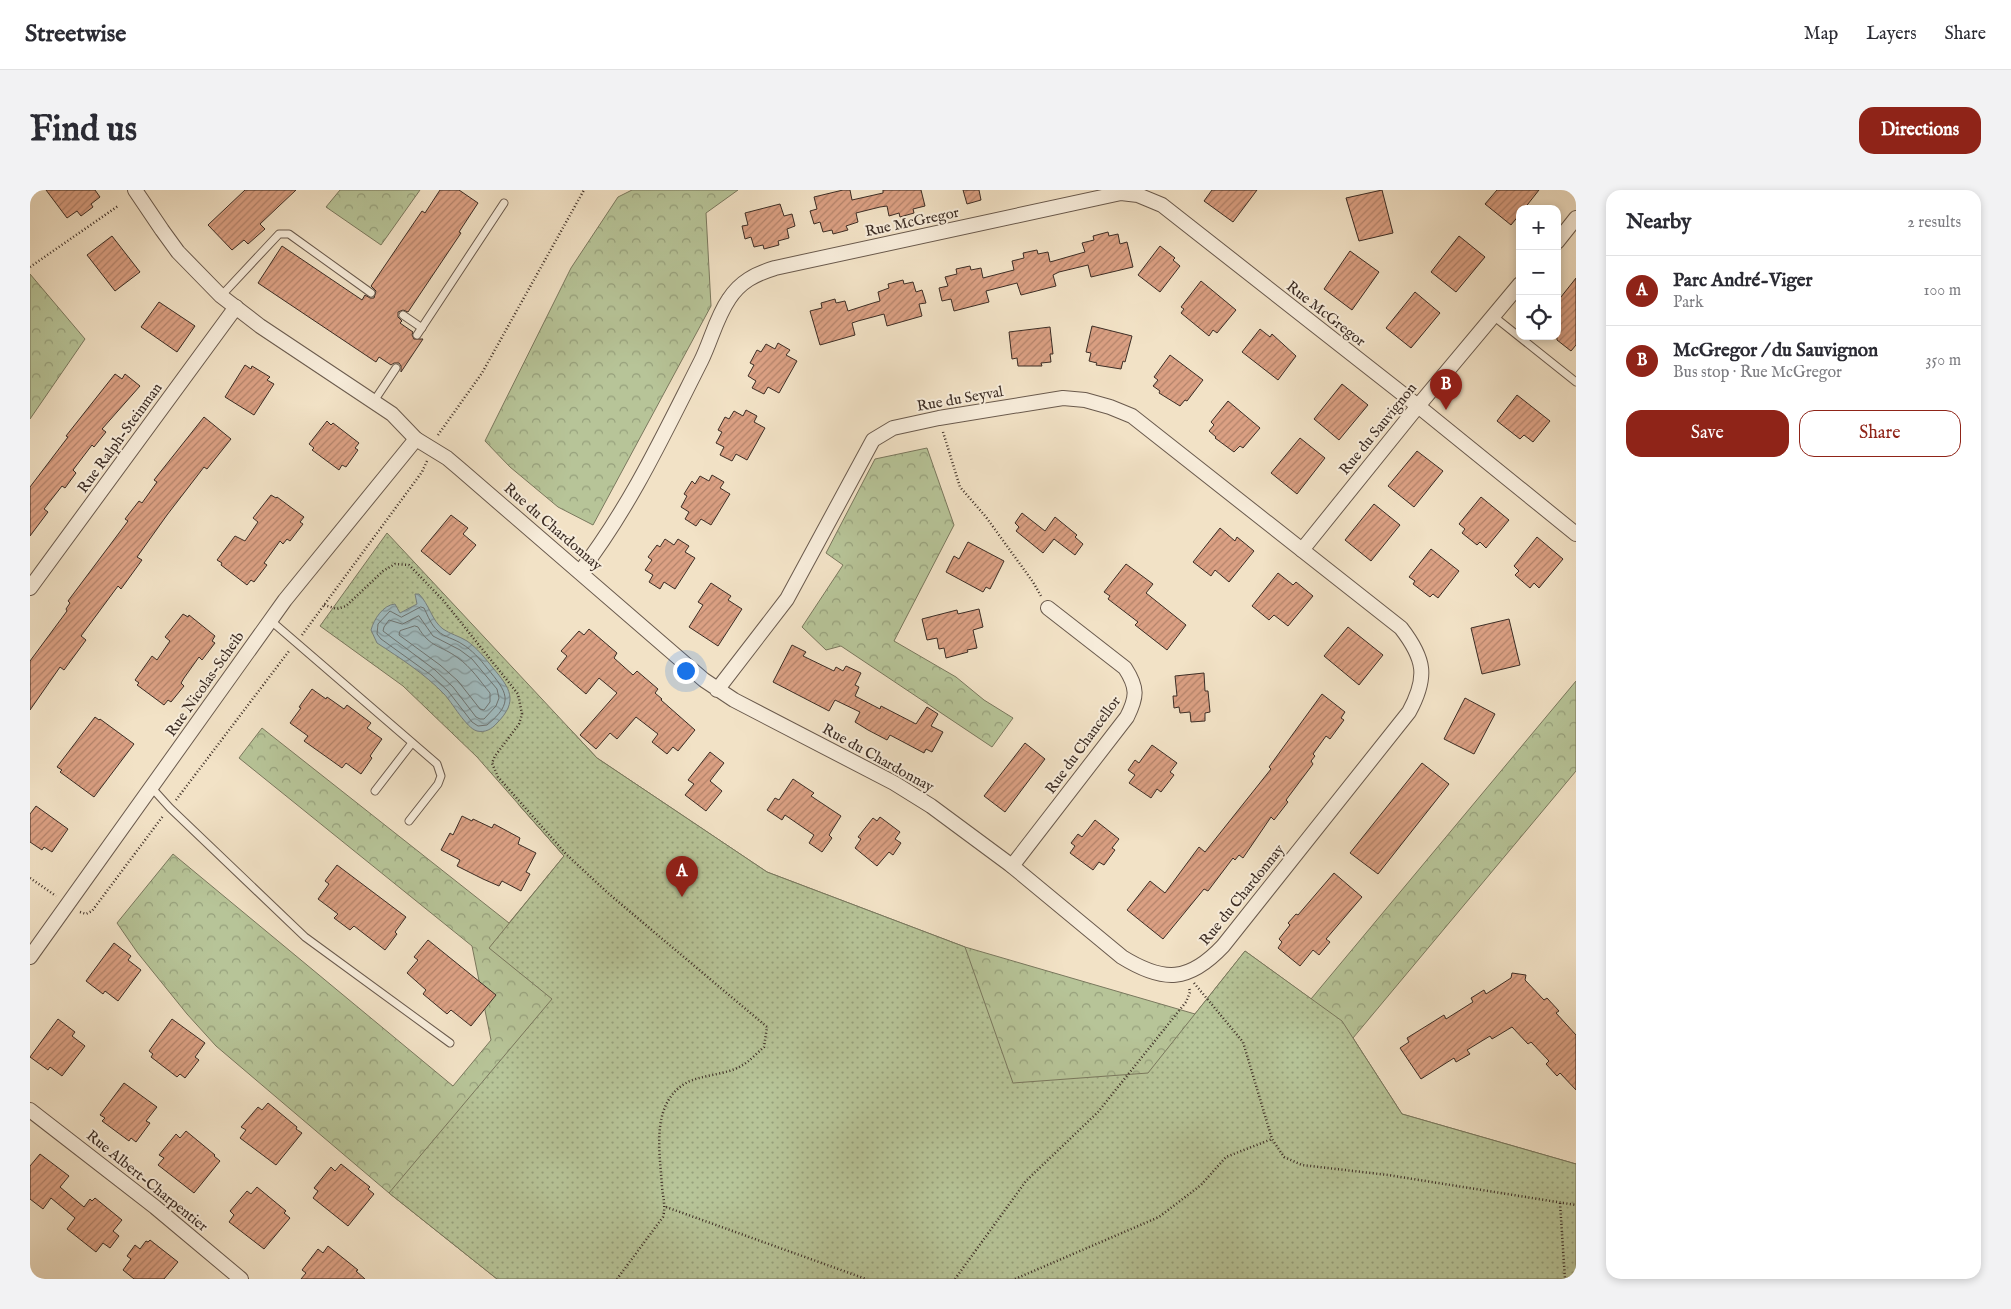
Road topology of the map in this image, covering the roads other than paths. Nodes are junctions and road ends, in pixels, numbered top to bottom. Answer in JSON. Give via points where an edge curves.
{"nodes":[{"id":1,"x":135,"y":190,"type":"edge"},
{"id":2,"x":504,"y":203,"type":"dead end"},
{"id":3,"x":1576,"y":218,"type":"edge"},
{"id":4,"x":1561,"y":237,"type":"edge"},
{"id":5,"x":1516,"y":288,"type":"edge"},
{"id":6,"x":372,"y":292,"type":"dead end"},
{"id":7,"x":221,"y":296,"type":"junction"},
{"id":8,"x":236,"y":307,"type":"junction"},
{"id":9,"x":403,"y":315,"type":"dead end"},
{"id":10,"x":1492,"y":315,"type":"junction"},
{"id":11,"x":422,"y":328,"type":"junction"},
{"id":12,"x":417,"y":334,"type":"dead end"},
{"id":13,"x":396,"y":368,"type":"dead end"},
{"id":14,"x":1576,"y":382,"type":"edge"},
{"id":15,"x":374,"y":402,"type":"junction"},
{"id":16,"x":1418,"y":406,"type":"junction"},
{"id":17,"x":416,"y":439,"type":"junction"},
{"id":18,"x":1576,"y":534,"type":"edge"},
{"id":19,"x":1302,"y":550,"type":"junction"},
{"id":20,"x":580,"y":572,"type":"junction"},
{"id":21,"x":30,"y":588,"type":"edge"},
{"id":22,"x":1048,"y":608,"type":"road end"},
{"id":23,"x":270,"y":620,"type":"junction"},
{"id":24,"x":717,"y":690,"type":"junction"},
{"id":25,"x":412,"y":742,"type":"junction"},
{"id":26,"x":151,"y":788,"type":"junction"},
{"id":27,"x":375,"y":791,"type":"dead end"},
{"id":28,"x":410,"y":821,"type":"dead end"},
{"id":29,"x":1012,"y":866,"type":"junction"},
{"id":30,"x":30,"y":957,"type":"edge"},
{"id":31,"x":450,"y":1043,"type":"dead end"},
{"id":32,"x":30,"y":1110,"type":"edge"},
{"id":33,"x":241,"y":1279,"type":"edge"}],
"edges":[{"from":1,"to":7,"type":"street","name":"Rue du Chardonnay","via":[[178,252]]},
{"from":2,"to":11,"type":"lane"},
{"from":3,"to":4,"type":"street"},
{"from":5,"to":10,"type":"street","name":"Rue du Sauvignon"},
{"from":6,"to":7,"type":"lane","via":[[289,234],[279,234]]},
{"from":7,"to":8,"type":"street","name":"Rue du Chardonnay"},
{"from":8,"to":15,"type":"street","name":"Rue du Chardonnay"},
{"from":8,"to":21,"type":"street","name":"Rue Ralph-Steinman"},
{"from":9,"to":11,"type":"lane"},
{"from":10,"to":14,"type":"lane"},
{"from":10,"to":16,"type":"street","name":"Rue du Sauvignon"},
{"from":11,"to":12,"type":"lane"},
{"from":13,"to":15,"type":"lane"},
{"from":15,"to":17,"type":"street","name":"Rue du Chardonnay","via":[[392,414]]},
{"from":16,"to":18,"type":"street","name":"Rue McGregor"},
{"from":16,"to":19,"type":"street","name":"Rue du Sauvignon"},
{"from":16,"to":20,"type":"street","name":"Rue McGregor","via":[[1162,205],[1138,194],[1121,193],[775,268],[747,279],[729,299],[719,317],[707,348],[634,491]]},
{"from":17,"to":20,"type":"street","name":"Rue du Chardonnay","via":[[460,468]]},
{"from":17,"to":23,"type":"street","name":"Rue Nicolas-Scheib"},
{"from":19,"to":24,"type":"street","name":"Rue du Seyval","via":[[1132,416],[1110,406],[1063,398],[893,428],[873,440],[787,599]]},
{"from":19,"to":29,"type":"street","name":"Rue du Chardonnay","via":[[1401,628],[1420,660],[1422,678],[1419,695],[1410,712],[1223,946],[1202,966],[1188,973],[1167,975],[1138,967]]},
{"from":20,"to":24,"type":"street","name":"Rue du Chardonnay"},
{"from":22,"to":29,"type":"street","name":"Rue du Chancellor","via":[[1125,668],[1132,678],[1135,702],[1128,717]]},
{"from":23,"to":25,"type":"lane"},
{"from":23,"to":26,"type":"street","name":"Rue Nicolas-Scheib"},
{"from":24,"to":29,"type":"street","name":"Rue du Chardonnay","via":[[912,793]]},
{"from":25,"to":27,"type":"lane"},
{"from":25,"to":28,"type":"lane","via":[[437,764],[441,776]]},
{"from":26,"to":30,"type":"street","name":"Rue Nicolas-Scheib"},
{"from":26,"to":31,"type":"lane","via":[[305,937]]},
{"from":32,"to":33,"type":"street","name":"Rue Albert-Charpentier"}]}
